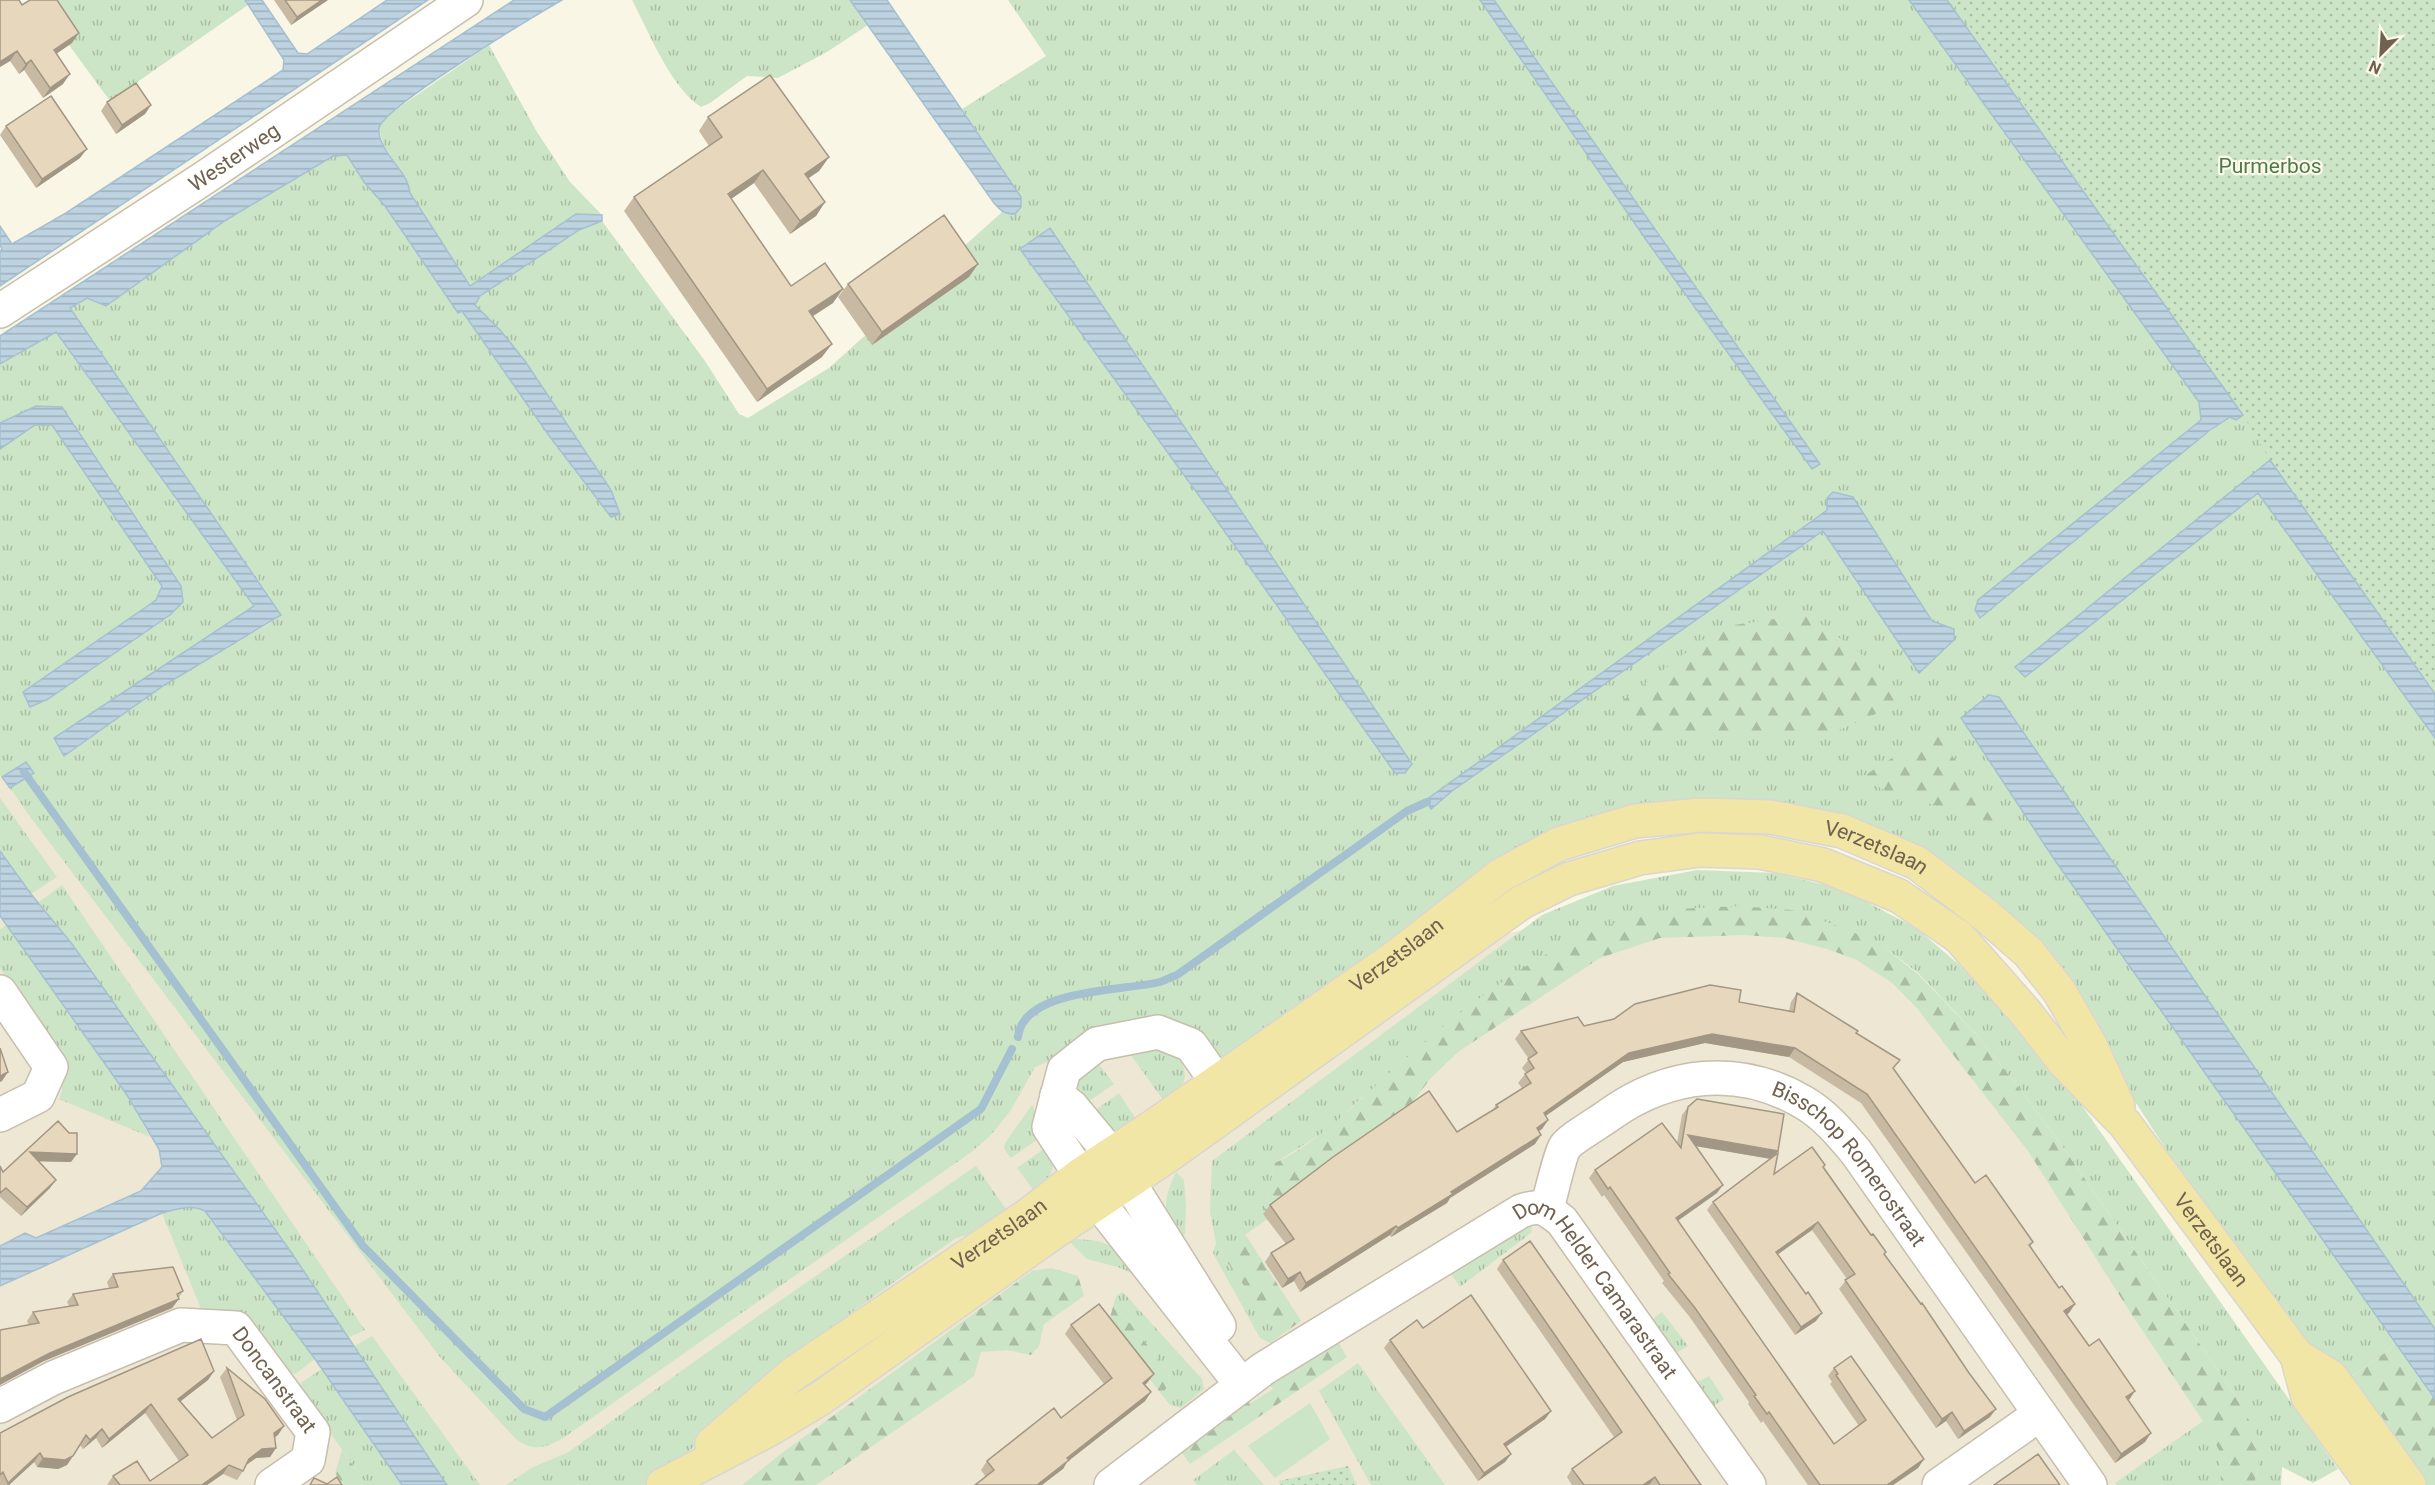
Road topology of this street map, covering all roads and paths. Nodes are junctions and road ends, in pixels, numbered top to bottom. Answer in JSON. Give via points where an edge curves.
{"nodes":[{"id":1,"x":466,"y":0,"type":"edge"},
{"id":2,"x":0,"y":311,"type":"edge"},
{"id":3,"x":0,"y":992,"type":"edge"},
{"id":4,"x":1217,"y":1082,"type":"junction"},
{"id":5,"x":1057,"y":1095,"type":"junction"},
{"id":6,"x":0,"y":1115,"type":"edge"},
{"id":7,"x":2125,"y":1124,"type":"junction"},
{"id":8,"x":1111,"y":1154,"type":"junction"},
{"id":9,"x":1080,"y":1175,"type":"junction"},
{"id":10,"x":1128,"y":1181,"type":"junction"},
{"id":11,"x":1098,"y":1202,"type":"junction"},
{"id":12,"x":1547,"y":1209,"type":"junction"},
{"id":13,"x":2297,"y":1356,"type":"junction"},
{"id":14,"x":1245,"y":1381,"type":"junction"},
{"id":15,"x":0,"y":1406,"type":"edge"},
{"id":16,"x":2040,"y":1414,"type":"junction"},
{"id":17,"x":272,"y":1485,"type":"edge"},
{"id":18,"x":663,"y":1485,"type":"edge"},
{"id":19,"x":1111,"y":1485,"type":"edge"},
{"id":20,"x":1749,"y":1485,"type":"edge"},
{"id":21,"x":1939,"y":1485,"type":"edge"},
{"id":22,"x":2090,"y":1485,"type":"edge"},
{"id":23,"x":2373,"y":1485,"type":"edge"},
{"id":24,"x":2409,"y":1485,"type":"edge"}],
"edges":[{"from":1,"to":2,"type":"street","name":"Westerweg"},
{"from":3,"to":6,"type":"street","via":[[51,1067],[38,1096]]},
{"from":4,"to":5,"type":"street","via":[[1191,1045],[1158,1032],[1097,1044],[1064,1071]]},
{"from":4,"to":7,"type":"main road","name":"Verzetslaan","via":[[1397,956],[1502,875],[1559,844],[1635,821],[1702,815],[1770,817],[1842,831],[1917,863],[1988,917],[2029,953],[2059,992],[2089,1043]]},
{"from":4,"to":8,"type":"main road","name":"Verzetslaan"},
{"from":5,"to":8,"type":"street"},
{"from":5,"to":9,"type":"street","via":[[1049,1127]]},
{"from":7,"to":10,"type":"main road","name":"Verzetslaan","via":[[2064,1062],[1959,937],[1899,896],[1823,865],[1760,852],[1700,850],[1630,861],[1569,879],[1522,902]]},
{"from":7,"to":13,"type":"main road","name":"Verzetslaan"},
{"from":8,"to":9,"type":"main road","name":"Verzetslaan"},
{"from":8,"to":10,"type":"street"},
{"from":9,"to":11,"type":"street"},
{"from":9,"to":18,"type":"main road","name":"Verzetslaan","via":[[1027,1216],[793,1374]]},
{"from":10,"to":11,"type":"main road","name":"Verzetslaan"},
{"from":10,"to":14,"type":"street","via":[[1183,1265]]},
{"from":11,"to":14,"type":"street"},
{"from":11,"to":18,"type":"main road","name":"Verzetslaan","via":[[821,1398]]},
{"from":12,"to":14,"type":"street","name":"Dom Helder Camarastraat","via":[[1521,1211]]},
{"from":12,"to":16,"type":"street","name":"Bisschop Romerostraat","via":[[1565,1147],[1632,1100],[1660,1087],[1699,1079],[1732,1077],[1766,1086],[1803,1102],[1832,1124],[1856,1152]]},
{"from":12,"to":20,"type":"street","name":"Dom Helder Camarastraat","via":[[1562,1221]]},
{"from":13,"to":23,"type":"main road","name":"Verzetslaan","via":[[2308,1397]]},
{"from":13,"to":24,"type":"main road","name":"Verzetslaan","via":[[2331,1377]]},
{"from":14,"to":19,"type":"street","name":"Dom Helder Camarastraat"},
{"from":15,"to":17,"type":"street","name":"Doncanstraat","via":[[53,1378],[181,1325],[236,1328],[313,1432],[308,1460]]},
{"from":16,"to":21,"type":"street"},
{"from":16,"to":22,"type":"street","name":"Bisschop Romerostraat"}]}
